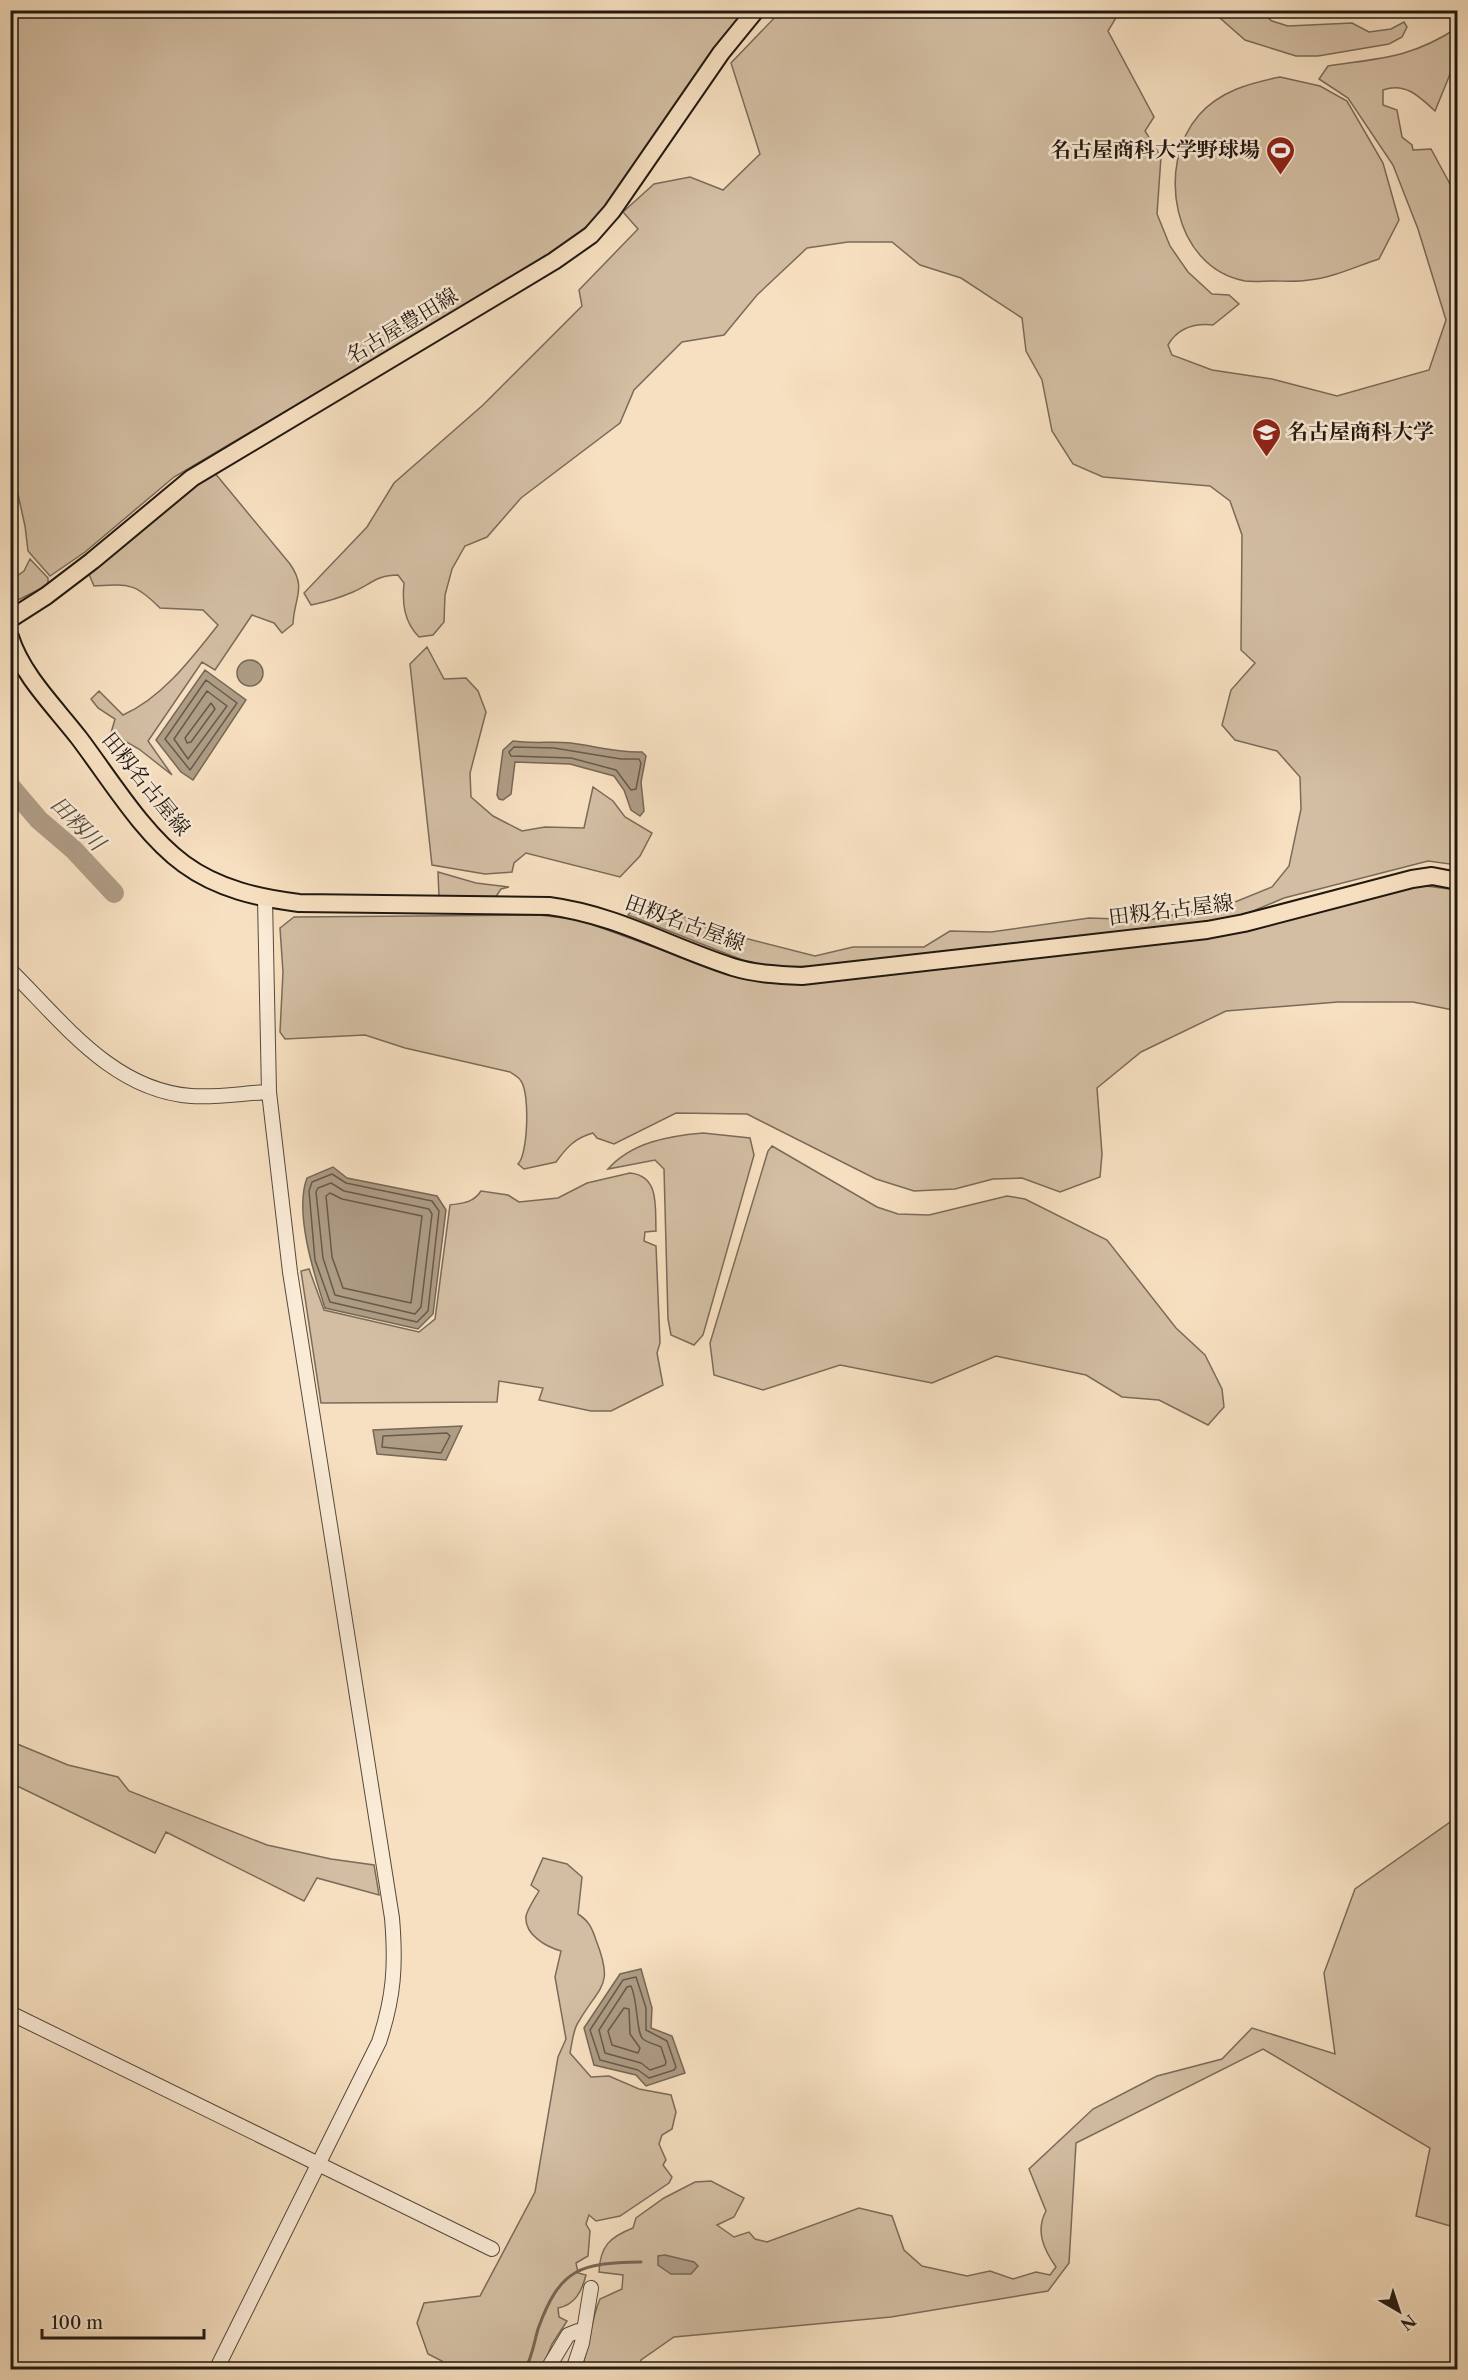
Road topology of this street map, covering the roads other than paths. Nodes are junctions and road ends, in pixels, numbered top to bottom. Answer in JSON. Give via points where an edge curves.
{"nodes":[{"id":1,"x":756,"y":10,"type":"edge"},
{"id":2,"x":10,"y":619,"type":"edge"},
{"id":3,"x":10,"y":637,"type":"edge"},
{"id":4,"x":1458,"y":881,"type":"edge"},
{"id":5,"x":265,"y":899,"type":"junction"},
{"id":6,"x":10,"y":970,"type":"edge"},
{"id":7,"x":269,"y":1092,"type":"junction"},
{"id":8,"x":10,"y":2013,"type":"edge"},
{"id":9,"x":319,"y":2166,"type":"junction"},
{"id":10,"x":492,"y":2249,"type":"dead end"},
{"id":11,"x":591,"y":2288,"type":"dead end"},
{"id":12,"x":582,"y":2335,"type":"junction"},
{"id":13,"x":216,"y":2370,"type":"edge"},
{"id":14,"x":547,"y":2370,"type":"edge"},
{"id":15,"x":573,"y":2370,"type":"edge"}],
"edges":[{"from":1,"to":2,"type":"main road","name":"名古屋豊田線","via":[[721,52],[618,203],[591,235],[192,478],[46,597]]},
{"from":3,"to":5,"type":"main road","name":"田籾名古屋線","via":[[27,671],[146,826],[183,864],[216,883]]},
{"from":4,"to":5,"type":"main road","name":"田籾名古屋線","via":[[1432,876],[1413,879],[1207,930],[802,976],[734,967],[613,920],[549,906],[299,903]]},
{"from":5,"to":7,"type":"street"},
{"from":6,"to":7,"type":"street","via":[[97,1056],[138,1083],[192,1096]]},
{"from":7,"to":9,"type":"street","via":[[290,1272],[392,1918],[396,1964],[393,1993],[379,2042]]},
{"from":8,"to":9,"type":"street"},
{"from":9,"to":10,"type":"street"},
{"from":9,"to":13,"type":"street"},
{"from":11,"to":12,"type":"street"},
{"from":12,"to":14,"type":"street","via":[[578,2331],[568,2335]]},
{"from":12,"to":15,"type":"street"}]}
